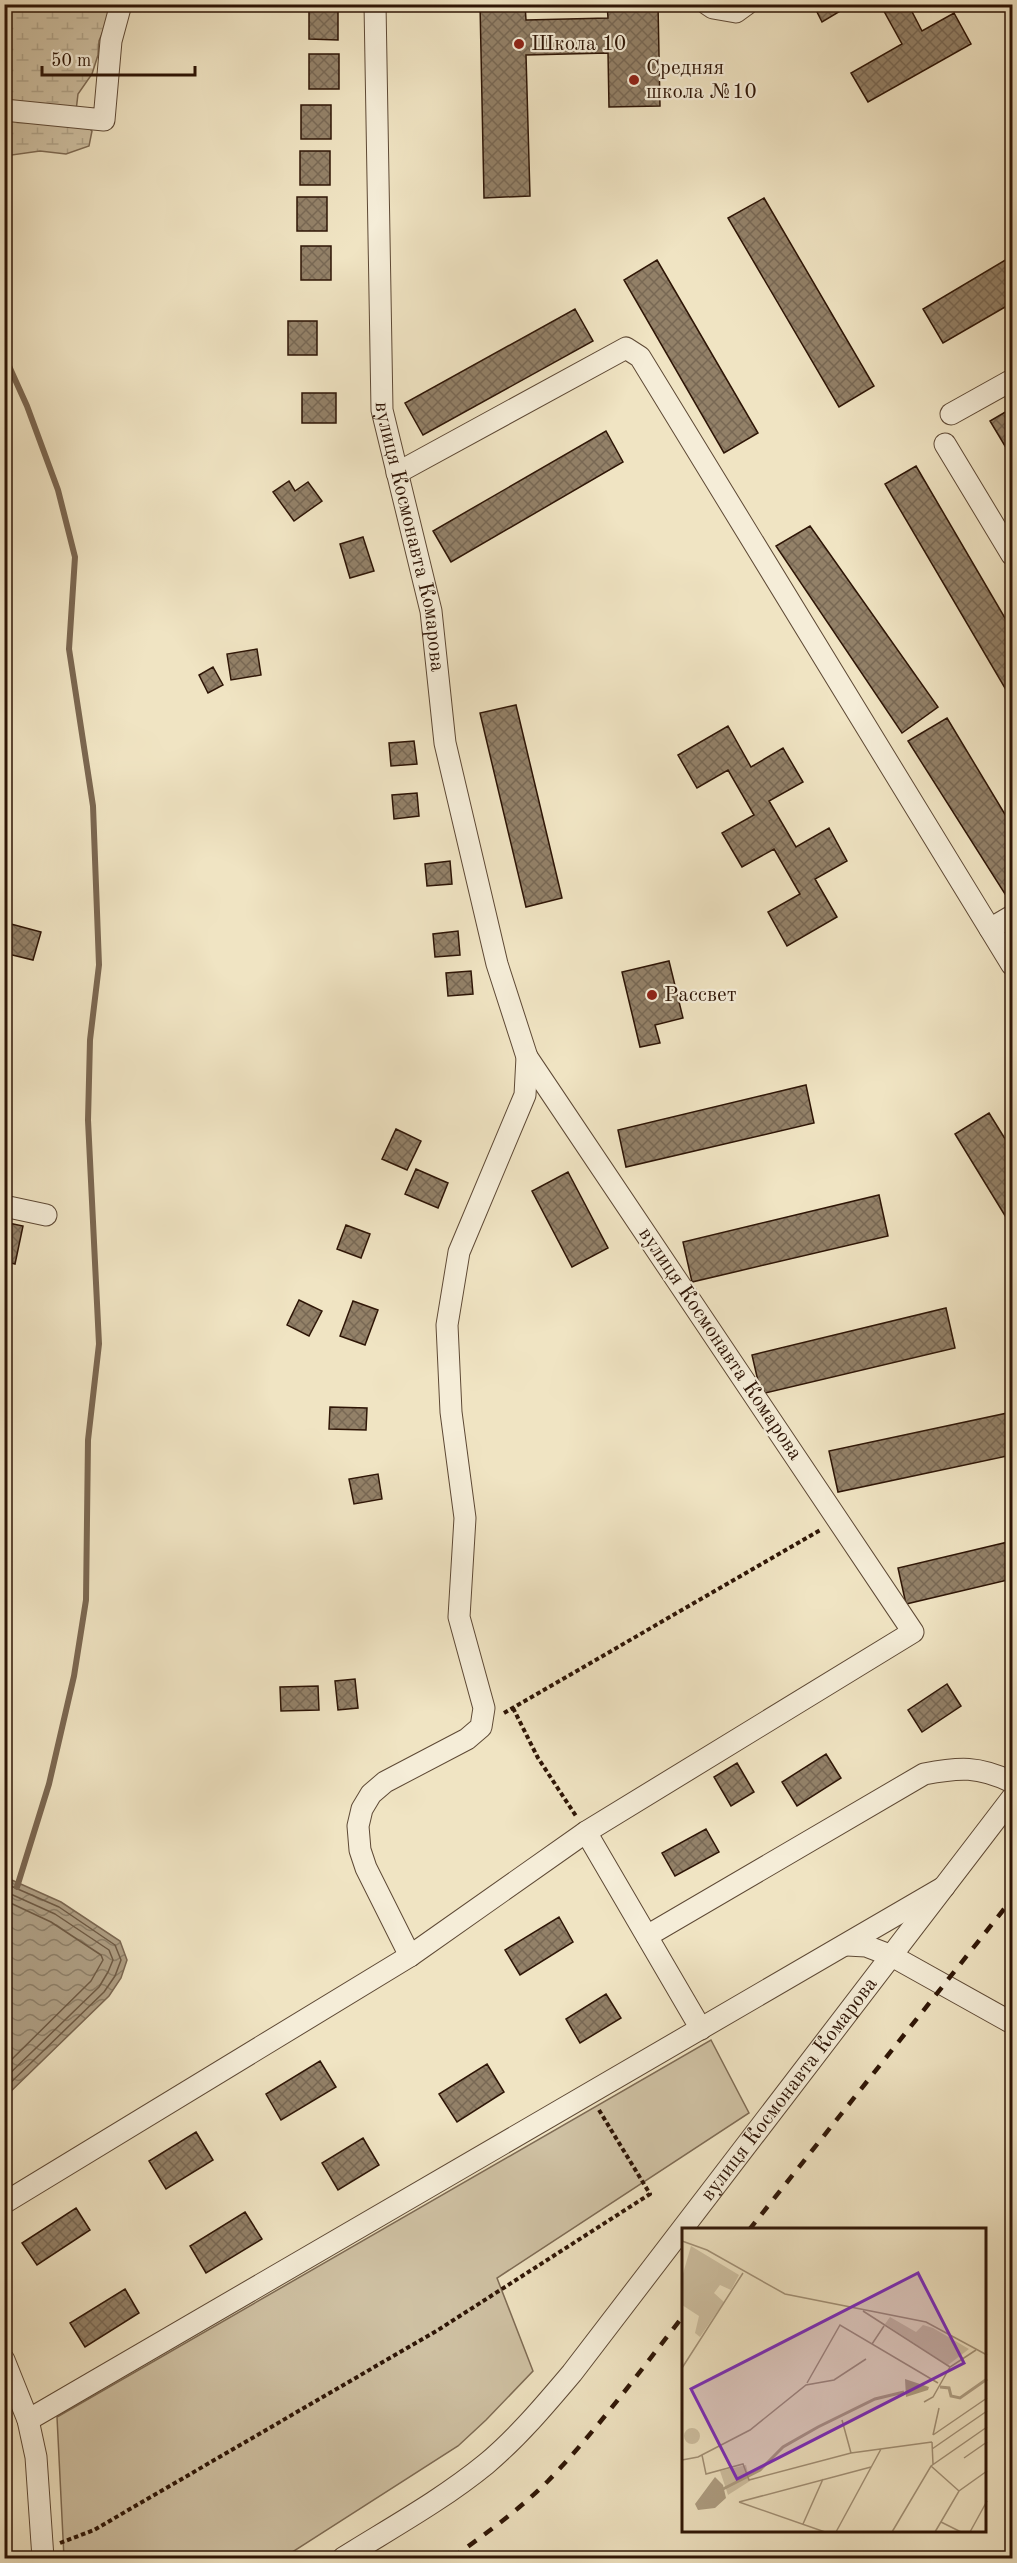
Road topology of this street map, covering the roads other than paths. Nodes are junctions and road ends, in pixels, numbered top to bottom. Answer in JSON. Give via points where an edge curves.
{"nodes":[{"id":1,"x":121,"y":4,"type":"edge"},
{"id":2,"x":375,"y":4,"type":"edge"},
{"id":3,"x":707,"y":4,"type":"edge"},
{"id":4,"x":747,"y":4,"type":"edge"},
{"id":5,"x":4,"y":110,"type":"edge"},
{"id":6,"x":1012,"y":380,"type":"edge"},
{"id":7,"x":951,"y":414,"type":"dead end"},
{"id":8,"x":945,"y":444,"type":"dead end"},
{"id":9,"x":397,"y":473,"type":"junction"},
{"id":10,"x":1012,"y":555,"type":"edge"},
{"id":11,"x":1012,"y":916,"type":"edge"},
{"id":12,"x":990,"y":929,"type":"junction"},
{"id":13,"x":1012,"y":965,"type":"edge"},
{"id":14,"x":527,"y":1057,"type":"junction"},
{"id":15,"x":4,"y":1206,"type":"edge"},
{"id":16,"x":46,"y":1215,"type":"dead end"},
{"id":17,"x":1012,"y":1782,"type":"edge"},
{"id":18,"x":1012,"y":1797,"type":"edge"},
{"id":19,"x":586,"y":1832,"type":"junction"},
{"id":20,"x":944,"y":1887,"type":"junction"},
{"id":21,"x":648,"y":1936,"type":"junction"},
{"id":22,"x":847,"y":1945,"type":"junction"},
{"id":23,"x":410,"y":1956,"type":"junction"},
{"id":24,"x":892,"y":1956,"type":"junction"},
{"id":25,"x":1012,"y":2023,"type":"edge"},
{"id":26,"x":701,"y":2028,"type":"junction"},
{"id":27,"x":4,"y":2203,"type":"edge"},
{"id":28,"x":683,"y":2228,"type":"edge"},
{"id":29,"x":682,"y":2230,"type":"edge"},
{"id":30,"x":4,"y":2360,"type":"edge"},
{"id":31,"x":28,"y":2421,"type":"junction"},
{"id":32,"x":43,"y":2554,"type":"edge"},
{"id":33,"x":343,"y":2559,"type":"edge"}],
"edges":[{"from":1,"to":5,"type":"street","via":[[111,41],[104,120]]},
{"from":2,"to":9,"type":"street","name":"вулиця Космонавта Комарова","via":[[382,410]]},
{"from":3,"to":4,"type":"street","via":[[736,12]]},
{"from":6,"to":7,"type":"street"},
{"from":8,"to":10,"type":"street"},
{"from":9,"to":12,"type":"street","via":[[626,348],[640,357]]},
{"from":9,"to":14,"type":"street","name":"вулиця Космонавта Комарова","via":[[431,611],[445,743],[497,964]]},
{"from":11,"to":12,"type":"street"},
{"from":12,"to":13,"type":"street"},
{"from":14,"to":19,"type":"street","name":"вулиця Космонавта Комарова","via":[[913,1632]]},
{"from":14,"to":23,"type":"street","name":"вулиця Космонавта Комарова","via":[[525,1095],[459,1252],[447,1325],[451,1412],[465,1518],[459,1617],[482,1718],[467,1739],[385,1782],[371,1794],[358,1826],[366,1868]]},
{"from":15,"to":16,"type":"street"},
{"from":17,"to":21,"type":"street","via":[[990,1771],[972,1769],[924,1774]]},
{"from":18,"to":20,"type":"street","name":"вулиця Космонавта Комарова"},
{"from":19,"to":21,"type":"street"},
{"from":19,"to":23,"type":"street"},
{"from":20,"to":22,"type":"street"},
{"from":20,"to":24,"type":"street","name":"вулиця Космонавта Комарова"},
{"from":21,"to":26,"type":"street"},
{"from":22,"to":24,"type":"street","via":[[866,1946]]},
{"from":22,"to":26,"type":"street"},
{"from":23,"to":27,"type":"street"},
{"from":24,"to":25,"type":"street"},
{"from":24,"to":28,"type":"street","name":"вулиця Космонавта Комарова"},
{"from":26,"to":31,"type":"street"},
{"from":29,"to":33,"type":"street","name":"вулиця Космонавта Комарова","via":[[542,2409],[488,2462],[458,2486]]},
{"from":30,"to":31,"type":"street"},
{"from":31,"to":32,"type":"street","via":[[36,2457]]}]}
